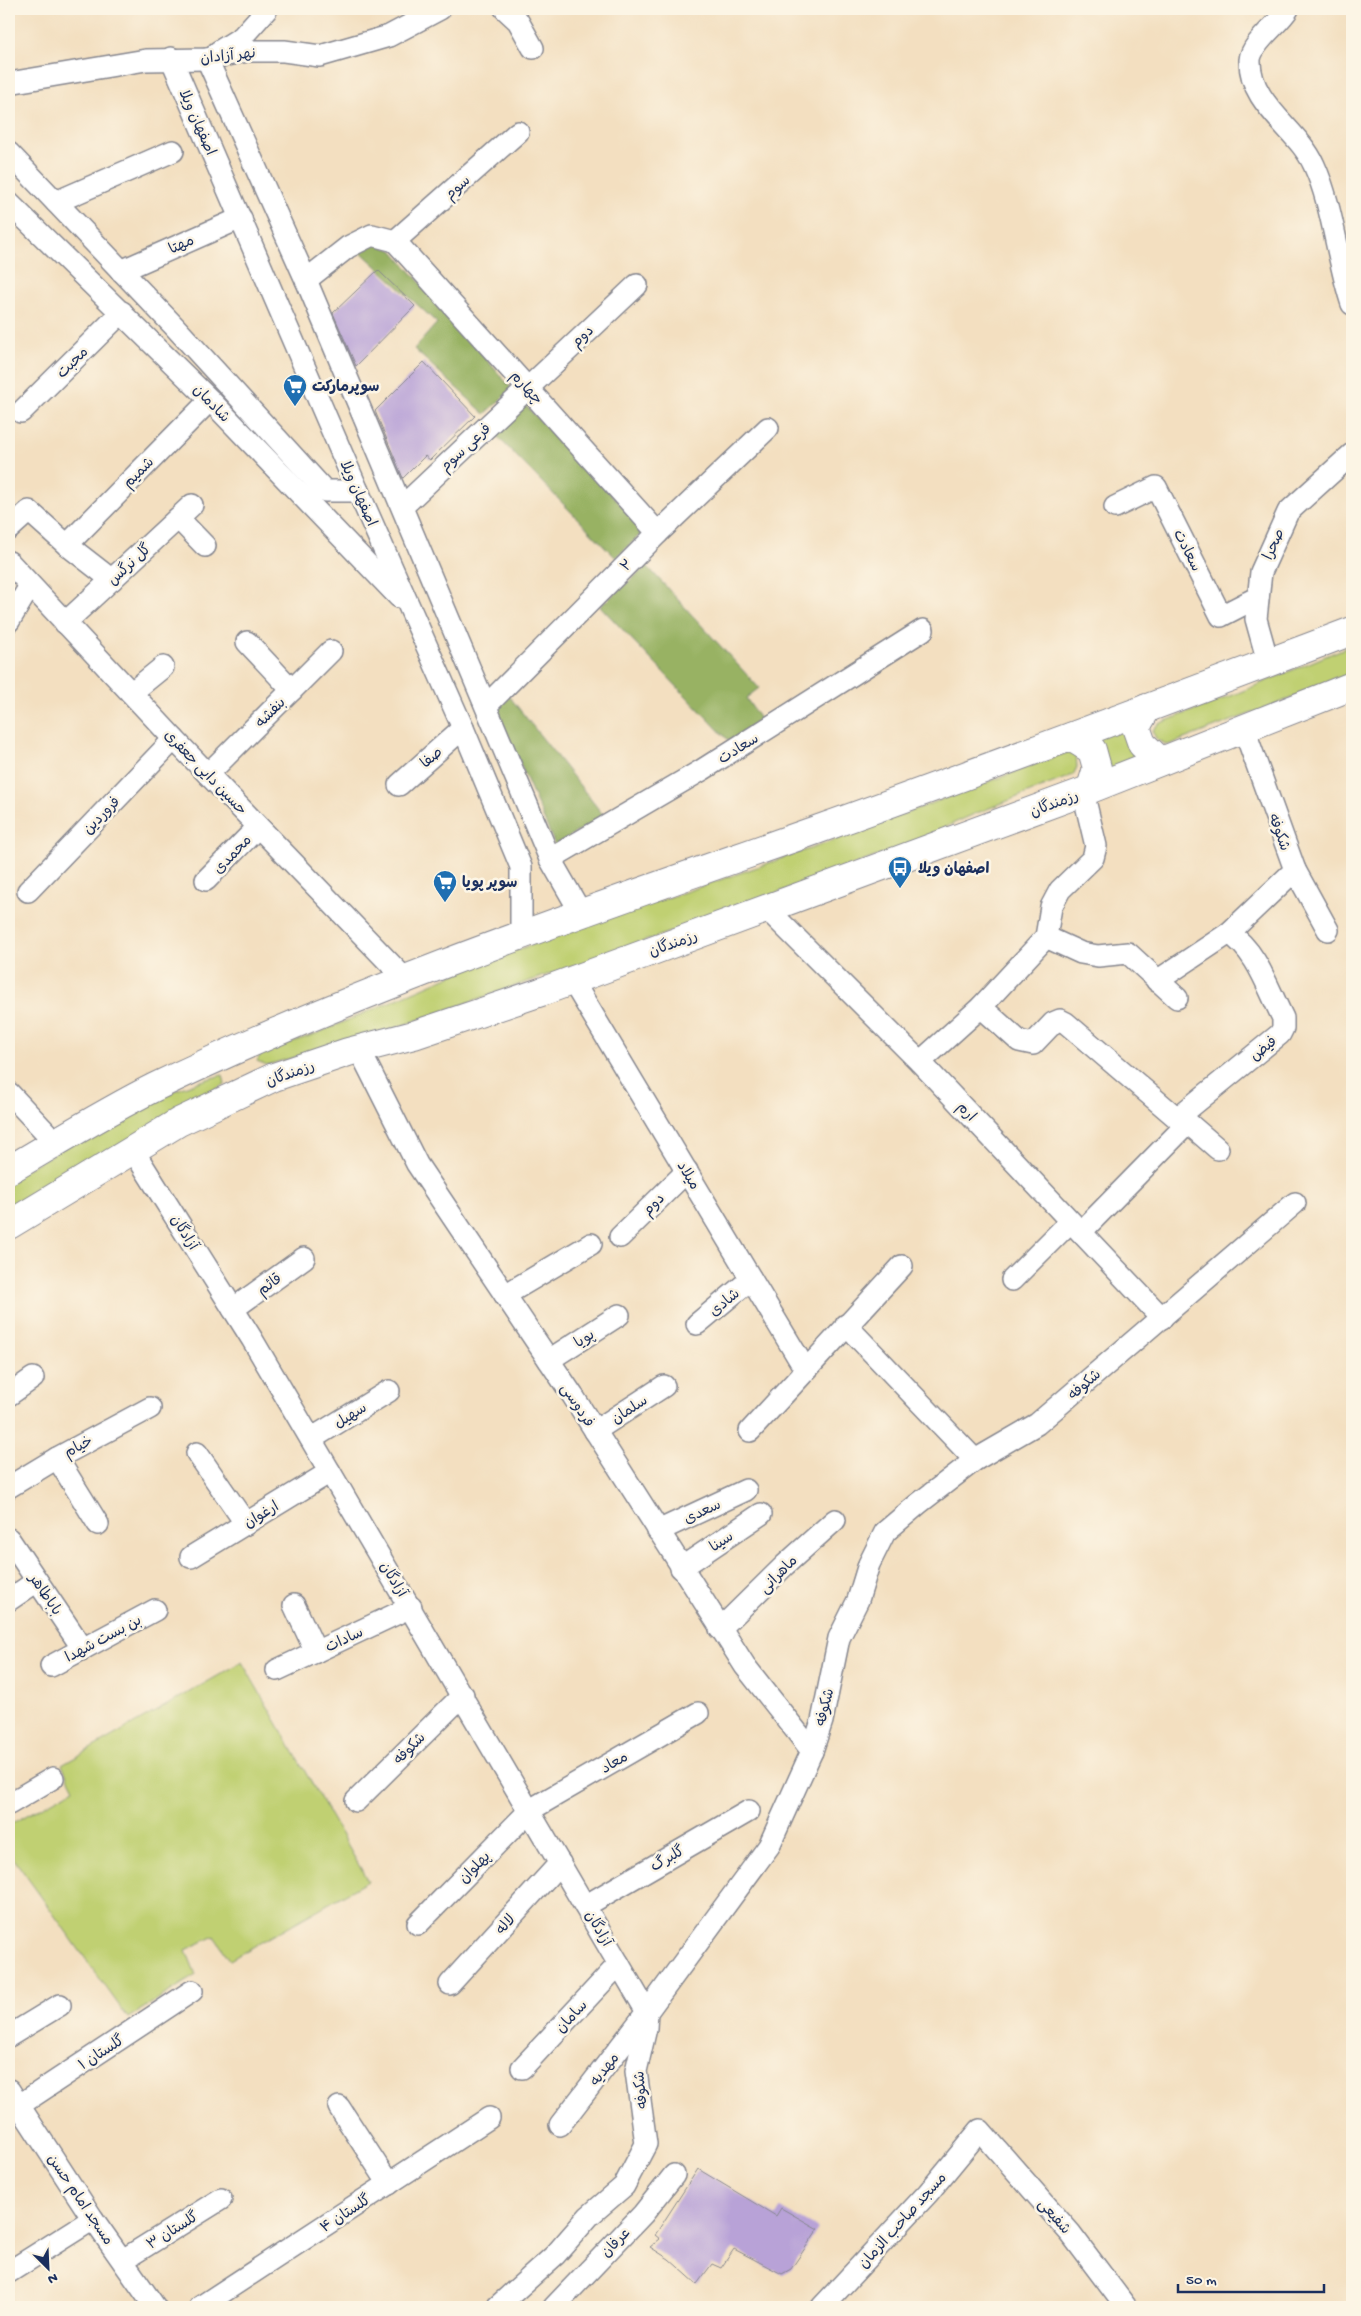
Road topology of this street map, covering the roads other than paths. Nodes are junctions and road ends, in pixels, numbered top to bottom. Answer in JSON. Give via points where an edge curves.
{"nodes":[{"id":1,"x":267,"y":9,"type":"edge"},
{"id":2,"x":440,"y":9,"type":"edge"},
{"id":3,"x":505,"y":9,"type":"edge"},
{"id":4,"x":1288,"y":9,"type":"edge"},
{"id":5,"x":533,"y":48,"type":"dead end"},
{"id":6,"x":171,"y":58,"type":"junction"},
{"id":7,"x":207,"y":59,"type":"junction"},
{"id":8,"x":9,"y":83,"type":"edge"},
{"id":9,"x":518,"y":132,"type":"dead end"},
{"id":10,"x":173,"y":151,"type":"dead end"},
{"id":11,"x":9,"y":153,"type":"edge"},
{"id":12,"x":56,"y":202,"type":"junction"},
{"id":13,"x":9,"y":203,"type":"edge"},
{"id":14,"x":241,"y":218,"type":"junction"},
{"id":15,"x":395,"y":242,"type":"junction"},
{"id":16,"x":122,"y":271,"type":"junction"},
{"id":17,"x":306,"y":280,"type":"junction"},
{"id":18,"x":637,"y":285,"type":"dead end"},
{"id":19,"x":1352,"y":304,"type":"edge"},
{"id":20,"x":122,"y":312,"type":"junction"},
{"id":21,"x":527,"y":388,"type":"junction"},
{"id":22,"x":210,"y":400,"type":"junction"},
{"id":23,"x":21,"y":412,"type":"dead end"},
{"id":24,"x":768,"y":428,"type":"dead end"},
{"id":25,"x":1352,"y":454,"type":"edge"},
{"id":26,"x":358,"y":491,"type":"junction"},
{"id":27,"x":403,"y":506,"type":"junction"},
{"id":28,"x":1115,"y":507,"type":"dead end"},
{"id":29,"x":9,"y":528,"type":"edge"},
{"id":30,"x":658,"y":533,"type":"junction"},
{"id":31,"x":67,"y":545,"type":"junction"},
{"id":32,"x":205,"y":546,"type":"dead end"},
{"id":33,"x":9,"y":562,"type":"edge"},
{"id":34,"x":112,"y":580,"type":"junction"},
{"id":35,"x":30,"y":586,"type":"junction"},
{"id":36,"x":1258,"y":597,"type":"junction"},
{"id":37,"x":410,"y":609,"type":"junction"},
{"id":38,"x":9,"y":621,"type":"edge"},
{"id":39,"x":65,"y":623,"type":"junction"},
{"id":40,"x":923,"y":630,"type":"dead end"},
{"id":41,"x":1352,"y":631,"type":"edge"},
{"id":42,"x":247,"y":642,"type":"dead end"},
{"id":43,"x":332,"y":651,"type":"dead end"},
{"id":44,"x":1268,"y":662,"type":"junction"},
{"id":45,"x":163,"y":667,"type":"dead end"},
{"id":46,"x":1352,"y":686,"type":"edge"},
{"id":47,"x":292,"y":690,"type":"junction"},
{"id":48,"x":131,"y":693,"type":"junction"},
{"id":49,"x":486,"y":706,"type":"junction"},
{"id":50,"x":1147,"y":708,"type":"junction"},
{"id":51,"x":463,"y":728,"type":"junction"},
{"id":52,"x":1244,"y":729,"type":"junction"},
{"id":53,"x":1071,"y":737,"type":"junction"},
{"id":54,"x":174,"y":739,"type":"junction"},
{"id":55,"x":1160,"y":761,"type":"junction"},
{"id":56,"x":208,"y":774,"type":"junction"},
{"id":57,"x":399,"y":785,"type":"dead end"},
{"id":58,"x":1087,"y":790,"type":"junction"},
{"id":59,"x":258,"y":827,"type":"junction"},
{"id":60,"x":550,"y":859,"type":"junction"},
{"id":61,"x":1295,"y":870,"type":"junction"},
{"id":62,"x":206,"y":880,"type":"dead end"},
{"id":63,"x":28,"y":891,"type":"dead end"},
{"id":64,"x":768,"y":909,"type":"junction"},
{"id":65,"x":581,"y":914,"type":"junction"},
{"id":66,"x":1328,"y":930,"type":"dead end"},
{"id":67,"x":1229,"y":933,"type":"junction"},
{"id":68,"x":521,"y":934,"type":"junction"},
{"id":69,"x":1046,"y":937,"type":"junction"},
{"id":70,"x":406,"y":980,"type":"junction"},
{"id":71,"x":572,"y":980,"type":"junction"},
{"id":72,"x":1157,"y":980,"type":"junction"},
{"id":73,"x":1177,"y":998,"type":"dead end"},
{"id":74,"x":981,"y":1007,"type":"junction"},
{"id":75,"x":359,"y":1049,"type":"junction"},
{"id":76,"x":920,"y":1062,"type":"junction"},
{"id":77,"x":9,"y":1094,"type":"edge"},
{"id":78,"x":1182,"y":1121,"type":"junction"},
{"id":79,"x":56,"y":1143,"type":"junction"},
{"id":80,"x":1218,"y":1148,"type":"dead end"},
{"id":81,"x":133,"y":1150,"type":"junction"},
{"id":82,"x":9,"y":1170,"type":"edge"},
{"id":83,"x":687,"y":1171,"type":"junction"},
{"id":84,"x":1295,"y":1203,"type":"dead end"},
{"id":85,"x":9,"y":1225,"type":"edge"},
{"id":86,"x":1076,"y":1226,"type":"junction"},
{"id":87,"x":620,"y":1237,"type":"dead end"},
{"id":88,"x":591,"y":1244,"type":"dead end"},
{"id":89,"x":304,"y":1258,"type":"dead end"},
{"id":90,"x":902,"y":1266,"type":"dead end"},
{"id":91,"x":751,"y":1279,"type":"junction"},
{"id":92,"x":1012,"y":1280,"type":"dead end"},
{"id":93,"x":505,"y":1295,"type":"junction"},
{"id":94,"x":233,"y":1309,"type":"junction"},
{"id":95,"x":619,"y":1315,"type":"dead end"},
{"id":96,"x":1162,"y":1318,"type":"junction"},
{"id":97,"x":697,"y":1324,"type":"dead end"},
{"id":98,"x":846,"y":1325,"type":"junction"},
{"id":99,"x":549,"y":1360,"type":"junction"},
{"id":100,"x":805,"y":1369,"type":"junction"},
{"id":101,"x":33,"y":1378,"type":"dead end"},
{"id":102,"x":664,"y":1386,"type":"dead end"},
{"id":103,"x":389,"y":1391,"type":"dead end"},
{"id":104,"x":9,"y":1395,"type":"edge"},
{"id":105,"x":150,"y":1408,"type":"dead end"},
{"id":106,"x":750,"y":1431,"type":"dead end"},
{"id":107,"x":595,"y":1432,"type":"junction"},
{"id":108,"x":311,"y":1439,"type":"junction"},
{"id":109,"x":197,"y":1453,"type":"dead end"},
{"id":110,"x":57,"y":1458,"type":"junction"},
{"id":111,"x":974,"y":1460,"type":"junction"},
{"id":112,"x":330,"y":1472,"type":"junction"},
{"id":113,"x":9,"y":1487,"type":"edge"},
{"id":114,"x":746,"y":1490,"type":"dead end"},
{"id":115,"x":761,"y":1514,"type":"dead end"},
{"id":116,"x":835,"y":1520,"type":"dead end"},
{"id":117,"x":98,"y":1524,"type":"dead end"},
{"id":118,"x":246,"y":1524,"type":"junction"},
{"id":119,"x":658,"y":1531,"type":"junction"},
{"id":120,"x":9,"y":1539,"type":"edge"},
{"id":121,"x":191,"y":1557,"type":"dead end"},
{"id":122,"x":681,"y":1568,"type":"junction"},
{"id":123,"x":37,"y":1581,"type":"junction"},
{"id":124,"x":9,"y":1600,"type":"edge"},
{"id":125,"x":294,"y":1605,"type":"dead end"},
{"id":126,"x":411,"y":1607,"type":"junction"},
{"id":127,"x":154,"y":1610,"type":"dead end"},
{"id":128,"x":720,"y":1629,"type":"junction"},
{"id":129,"x":83,"y":1649,"type":"junction"},
{"id":130,"x":316,"y":1652,"type":"junction"},
{"id":131,"x":51,"y":1666,"type":"dead end"},
{"id":132,"x":277,"y":1670,"type":"dead end"},
{"id":133,"x":463,"y":1695,"type":"junction"},
{"id":134,"x":698,"y":1713,"type":"dead end"},
{"id":135,"x":812,"y":1751,"type":"junction"},
{"id":136,"x":53,"y":1778,"type":"dead end"},
{"id":137,"x":356,"y":1801,"type":"dead end"},
{"id":138,"x":9,"y":1804,"type":"edge"},
{"id":139,"x":530,"y":1810,"type":"junction"},
{"id":140,"x":749,"y":1811,"type":"dead end"},
{"id":141,"x":560,"y":1863,"type":"junction"},
{"id":142,"x":585,"y":1906,"type":"junction"},
{"id":143,"x":418,"y":1924,"type":"dead end"},
{"id":144,"x":619,"y":1964,"type":"junction"},
{"id":145,"x":450,"y":1984,"type":"dead end"},
{"id":146,"x":192,"y":1991,"type":"dead end"},
{"id":147,"x":60,"y":2004,"type":"dead end"},
{"id":148,"x":647,"y":2012,"type":"junction"},
{"id":149,"x":9,"y":2036,"type":"edge"},
{"id":150,"x":522,"y":2068,"type":"dead end"},
{"id":151,"x":12,"y":2102,"type":"edge"},
{"id":152,"x":338,"y":2107,"type":"dead end"},
{"id":153,"x":489,"y":2118,"type":"dead end"},
{"id":154,"x":560,"y":2125,"type":"dead end"},
{"id":155,"x":980,"y":2130,"type":"joint"},
{"id":156,"x":674,"y":2175,"type":"dead end"},
{"id":157,"x":389,"y":2184,"type":"junction"},
{"id":158,"x":221,"y":2199,"type":"dead end"},
{"id":159,"x":93,"y":2218,"type":"junction"},
{"id":160,"x":122,"y":2260,"type":"junction"},
{"id":161,"x":9,"y":2272,"type":"edge"},
{"id":162,"x":155,"y":2307,"type":"edge"},
{"id":163,"x":200,"y":2307,"type":"edge"},
{"id":164,"x":497,"y":2307,"type":"edge"},
{"id":165,"x":554,"y":2307,"type":"edge"},
{"id":166,"x":822,"y":2307,"type":"edge"},
{"id":167,"x":1126,"y":2307,"type":"edge"}],
"edges":[{"from":1,"to":7,"type":"street","via":[[242,37]]},
{"from":2,"to":7,"type":"street","name":"نهر آزادان","via":[[389,36],[320,56],[284,51],[247,51]]},
{"from":3,"to":5,"type":"street","via":[[518,22]]},
{"from":4,"to":19,"type":"street","via":[[1253,49],[1250,59],[1252,76],[1263,98],[1304,147],[1314,165]]},
{"from":6,"to":7,"type":"street","name":"نهر آزادان"},
{"from":6,"to":8,"type":"street","name":"نهر آزادان"},
{"from":6,"to":14,"type":"street","name":"اصفهان ویلا"},
{"from":7,"to":17,"type":"street"},
{"from":9,"to":15,"type":"street","name":"سوم"},
{"from":10,"to":12,"type":"street"},
{"from":11,"to":12,"type":"street","name":"شادمان"},
{"from":12,"to":16,"type":"street","name":"شادمان"},
{"from":13,"to":20,"type":"street","name":"شادمان"},
{"from":14,"to":16,"type":"street","name":"مهتا"},
{"from":14,"to":26,"type":"street","name":"اصفهان ویلا"},
{"from":15,"to":17,"type":"street","via":[[372,235],[348,247]]},
{"from":15,"to":21,"type":"street","name":"چهارم"},
{"from":16,"to":26,"type":"street","name":"شادمان","via":[[325,491]]},
{"from":17,"to":27,"type":"street"},
{"from":18,"to":21,"type":"street","name":"دوم"},
{"from":20,"to":22,"type":"street","name":"شادمان"},
{"from":20,"to":23,"type":"street","name":"محبت"},
{"from":21,"to":27,"type":"street","name":"فرعی سوم"},
{"from":21,"to":30,"type":"street","name":"چهارم"},
{"from":22,"to":31,"type":"street","name":"شمیم"},
{"from":22,"to":37,"type":"street","name":"شادمان"},
{"from":24,"to":30,"type":"street","name":"۲"},
{"from":25,"to":36,"type":"street","name":"صحرا","via":[[1288,512],[1261,572]]},
{"from":26,"to":37,"type":"street","name":"اصفهان ویلا"},
{"from":27,"to":49,"type":"street"},
{"from":28,"to":36,"type":"street","name":"سعادت","via":[[1156,487],[1221,616]]},
{"from":29,"to":31,"type":"street","via":[[29,510]]},
{"from":30,"to":49,"type":"street","name":"۲"},
{"from":31,"to":34,"type":"street"},
{"from":32,"to":34,"type":"street","name":"گل نرگس","via":[[185,512]]},
{"from":33,"to":35,"type":"street","name":"حسین دایی جعفری"},
{"from":34,"to":39,"type":"street","name":"گل نرگس"},
{"from":35,"to":38,"type":"street"},
{"from":35,"to":39,"type":"street","name":"حسین دایی جعفری"},
{"from":36,"to":44,"type":"street","name":"صحرا","via":[[1256,619]]},
{"from":37,"to":51,"type":"street","name":"اصفهان ویلا"},
{"from":39,"to":48,"type":"street","name":"حسین دایی جعفری"},
{"from":40,"to":60,"type":"street","name":"سعادت","via":[[702,770]]},
{"from":41,"to":44,"type":"main road"},
{"from":42,"to":47,"type":"street"},
{"from":43,"to":47,"type":"street","name":"بنفشه"},
{"from":44,"to":50,"type":"main road"},
{"from":45,"to":48,"type":"street"},
{"from":46,"to":52,"type":"main road","name":"رزمندگان"},
{"from":47,"to":56,"type":"street","name":"بنفشه"},
{"from":48,"to":54,"type":"street","name":"حسین دایی جعفری"},
{"from":49,"to":60,"type":"street"},
{"from":50,"to":53,"type":"main road"},
{"from":50,"to":55,"type":"main road","via":[[1136,727],[1142,744]]},
{"from":51,"to":57,"type":"street","name":"صفا"},
{"from":51,"to":68,"type":"street","name":"اصفهان ویلا","via":[[521,868]]},
{"from":52,"to":55,"type":"main road","name":"رزمندگان"},
{"from":52,"to":61,"type":"street","name":"شکوفه"},
{"from":53,"to":58,"type":"main road","via":[[1092,750],[1097,768]]},
{"from":53,"to":65,"type":"main road"},
{"from":54,"to":56,"type":"street","name":"حسین دایی جعفری"},
{"from":54,"to":63,"type":"street","name":"فروردین"},
{"from":55,"to":58,"type":"main road","name":"رزمندگان"},
{"from":56,"to":59,"type":"street","name":"حسین دایی جعفری"},
{"from":58,"to":64,"type":"main road","name":"رزمندگان"},
{"from":58,"to":69,"type":"street","via":[[1096,846],[1093,858],[1060,890],[1051,907]]},
{"from":59,"to":62,"type":"street","name":"محمدی"},
{"from":59,"to":70,"type":"street","name":"حسین دایی جعفری"},
{"from":60,"to":65,"type":"street"},
{"from":61,"to":66,"type":"street","name":"شکوفه"},
{"from":61,"to":67,"type":"street"},
{"from":64,"to":71,"type":"main road","name":"رزمندگان"},
{"from":64,"to":76,"type":"street","name":"ارم"},
{"from":65,"to":68,"type":"main road"},
{"from":67,"to":72,"type":"street"},
{"from":67,"to":78,"type":"street","name":"فیض","via":[[1242,941],[1255,960],[1283,1018],[1283,1028]]},
{"from":68,"to":70,"type":"main road"},
{"from":69,"to":72,"type":"street","via":[[1081,953],[1098,956],[1128,953]]},
{"from":69,"to":74,"type":"street"},
{"from":70,"to":79,"type":"main road","via":[[152,1089]]},
{"from":71,"to":75,"type":"main road","name":"رزمندگان","via":[[414,1034]]},
{"from":71,"to":83,"type":"street","name":"میلاد"},
{"from":72,"to":73,"type":"street"},
{"from":74,"to":76,"type":"street"},
{"from":74,"to":78,"type":"street","via":[[1019,1042],[1027,1044],[1033,1044],[1054,1022],[1066,1023]]},
{"from":75,"to":81,"type":"main road","name":"رزمندگان","via":[[274,1077],[180,1122]]},
{"from":75,"to":93,"type":"street","name":"فردوسی","via":[[417,1164]]},
{"from":76,"to":86,"type":"street","name":"ارم"},
{"from":77,"to":79,"type":"street"},
{"from":78,"to":80,"type":"street"},
{"from":78,"to":86,"type":"street","name":"فیض"},
{"from":79,"to":82,"type":"main road"},
{"from":81,"to":85,"type":"main road","name":"رزمندگان"},
{"from":81,"to":94,"type":"street","name":"آزادگان"},
{"from":83,"to":87,"type":"street","name":"دوم"},
{"from":83,"to":91,"type":"street","name":"میلاد"},
{"from":84,"to":96,"type":"street","name":"شکوفه"},
{"from":86,"to":92,"type":"street","name":"فیض"},
{"from":86,"to":96,"type":"street","name":"ارم"},
{"from":88,"to":93,"type":"street"},
{"from":89,"to":94,"type":"street","name":"قائم"},
{"from":90,"to":98,"type":"street"},
{"from":91,"to":97,"type":"street","name":"شادی"},
{"from":91,"to":100,"type":"street","name":"میلاد"},
{"from":93,"to":99,"type":"street","name":"فردوسی"},
{"from":94,"to":108,"type":"street","name":"آزادگان"},
{"from":95,"to":99,"type":"street","name":"پویا"},
{"from":96,"to":111,"type":"street","name":"شکوفه","via":[[1037,1424]]},
{"from":98,"to":100,"type":"street"},
{"from":98,"to":111,"type":"street"},
{"from":99,"to":107,"type":"street","name":"فردوسی"},
{"from":100,"to":106,"type":"street"},
{"from":101,"to":104,"type":"street"},
{"from":102,"to":107,"type":"street","name":"سلمان"},
{"from":103,"to":108,"type":"street","name":"سهیل"},
{"from":105,"to":110,"type":"street","name":"خیام"},
{"from":107,"to":119,"type":"street","name":"فردوسی"},
{"from":108,"to":112,"type":"street","name":"آزادگان"},
{"from":109,"to":118,"type":"street"},
{"from":110,"to":113,"type":"street","name":"خیام"},
{"from":110,"to":117,"type":"street"},
{"from":111,"to":135,"type":"street","name":"شکوفه","via":[[885,1532],[839,1638],[822,1721]]},
{"from":112,"to":118,"type":"street","name":"ارغوان"},
{"from":112,"to":126,"type":"street","name":"آزادگان"},
{"from":114,"to":119,"type":"street","name":"سعدی"},
{"from":115,"to":122,"type":"street","name":"سینا"},
{"from":116,"to":128,"type":"street","name":"ماهرانی"},
{"from":118,"to":121,"type":"street","name":"ارغوان"},
{"from":119,"to":122,"type":"street","name":"فردوسی"},
{"from":120,"to":123,"type":"street","name":"باباطاهر"},
{"from":122,"to":128,"type":"street","name":"فردوسی"},
{"from":123,"to":124,"type":"street"},
{"from":123,"to":129,"type":"street","name":"باباطاهر"},
{"from":125,"to":130,"type":"street"},
{"from":126,"to":130,"type":"street","name":"سادات"},
{"from":126,"to":133,"type":"street","name":"آزادگان"},
{"from":127,"to":129,"type":"street","name":"بن بست شهدا"},
{"from":128,"to":135,"type":"street","name":"فردوسی"},
{"from":129,"to":131,"type":"street","name":"بن بست شهدا"},
{"from":130,"to":132,"type":"street","name":"سادات"},
{"from":133,"to":137,"type":"street","name":"شکوفه"},
{"from":133,"to":139,"type":"street","name":"آزادگان"},
{"from":134,"to":139,"type":"street","name":"معاد"},
{"from":135,"to":148,"type":"street","name":"شکوفه","via":[[769,1846]]},
{"from":136,"to":138,"type":"street"},
{"from":139,"to":141,"type":"street","name":"آزادگان"},
{"from":139,"to":143,"type":"street","name":"پهلوان"},
{"from":140,"to":142,"type":"street","name":"گلبرگ"},
{"from":141,"to":142,"type":"street","name":"آزادگان"},
{"from":141,"to":145,"type":"street","name":"لاله"},
{"from":142,"to":144,"type":"street","name":"آزادگان"},
{"from":144,"to":148,"type":"street","name":"آزادگان"},
{"from":144,"to":150,"type":"street","name":"سامان"},
{"from":146,"to":151,"type":"street","name":"گلستان ۱"},
{"from":147,"to":149,"type":"street"},
{"from":148,"to":154,"type":"street","name":"مهدیه"},
{"from":148,"to":164,"type":"street","name":"شکوفه","via":[[636,2071],[646,2144],[624,2186]]},
{"from":151,"to":159,"type":"street","name":"مسجد امام حسن"},
{"from":152,"to":157,"type":"street"},
{"from":153,"to":157,"type":"street","name":"گلستان ۴"},
{"from":155,"to":166,"type":"street","name":"مسجد صاحب الزمان","via":[[928,2193]]},
{"from":155,"to":167,"type":"street","name":"شفیعی","via":[[1071,2234]]},
{"from":156,"to":165,"type":"street","name":"عرفان","via":[[643,2214]]},
{"from":157,"to":163,"type":"street","name":"گلستان ۴"},
{"from":158,"to":160,"type":"street","name":"گلستان ۳"},
{"from":159,"to":160,"type":"street","name":"مسجد امام حسن"},
{"from":159,"to":161,"type":"street"},
{"from":160,"to":162,"type":"street","name":"مسجد امام حسن"}]}
